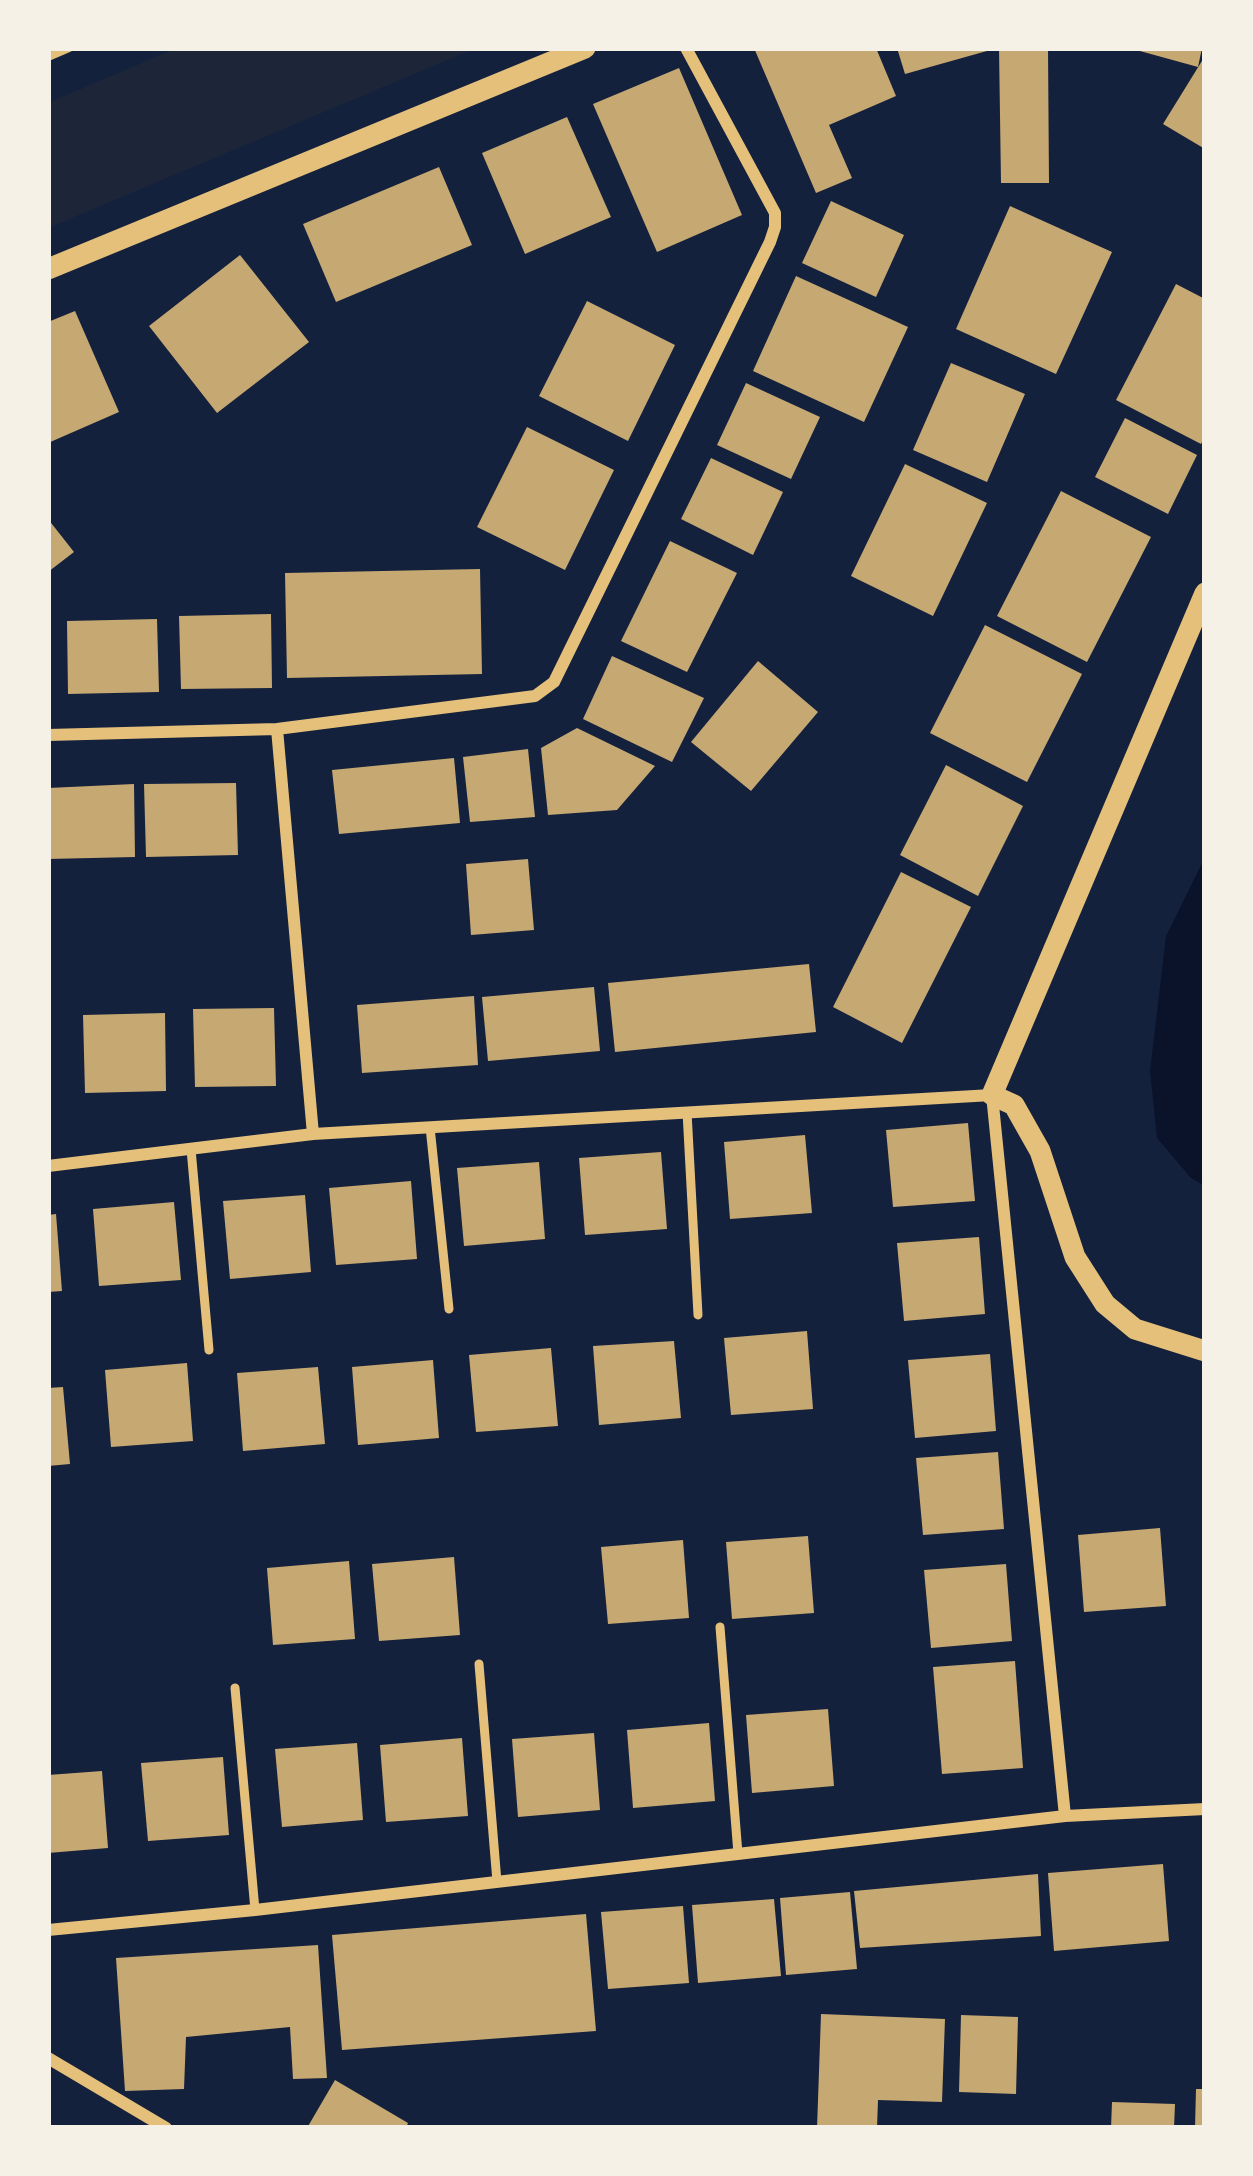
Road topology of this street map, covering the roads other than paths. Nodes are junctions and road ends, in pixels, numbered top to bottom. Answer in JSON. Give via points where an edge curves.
{"nodes":[{"id":1,"x":585,"y":48,"type":"edge"},
{"id":2,"x":686,"y":48,"type":"edge"},
{"id":3,"x":48,"y":269,"type":"edge"},
{"id":4,"x":1205,"y":593,"type":"edge"},
{"id":5,"x":277,"y":728,"type":"junction"},
{"id":6,"x":48,"y":736,"type":"edge"},
{"id":7,"x":992,"y":1094,"type":"junction"},
{"id":8,"x":686,"y":1112,"type":"junction"},
{"id":9,"x":430,"y":1127,"type":"junction"},
{"id":10,"x":313,"y":1134,"type":"junction"},
{"id":11,"x":190,"y":1149,"type":"junction"},
{"id":12,"x":48,"y":1166,"type":"edge"},
{"id":13,"x":449,"y":1309,"type":"dead end"},
{"id":14,"x":698,"y":1315,"type":"dead end"},
{"id":15,"x":209,"y":1350,"type":"dead end"},
{"id":16,"x":1205,"y":1351,"type":"edge"},
{"id":17,"x":720,"y":1627,"type":"dead end"},
{"id":18,"x":479,"y":1664,"type":"dead end"},
{"id":19,"x":235,"y":1688,"type":"dead end"},
{"id":20,"x":1205,"y":1809,"type":"edge"},
{"id":21,"x":1065,"y":1816,"type":"junction"},
{"id":22,"x":738,"y":1854,"type":"junction"},
{"id":23,"x":497,"y":1882,"type":"junction"},
{"id":24,"x":255,"y":1910,"type":"junction"},
{"id":25,"x":48,"y":1930,"type":"edge"},
{"id":26,"x":48,"y":2057,"type":"edge"},
{"id":27,"x":166,"y":2128,"type":"edge"}],
"edges":[{"from":1,"to":3,"type":"street"},
{"from":2,"to":5,"type":"street","via":[[775,213],[775,227],[554,682],[535,696]]},
{"from":4,"to":7,"type":"street"},
{"from":5,"to":6,"type":"street"},
{"from":5,"to":10,"type":"street"},
{"from":7,"to":8,"type":"street"},
{"from":7,"to":16,"type":"street","via":[[1014,1105],[1040,1151],[1075,1257],[1105,1304],[1135,1329]]},
{"from":7,"to":21,"type":"street"},
{"from":8,"to":9,"type":"street"},
{"from":8,"to":14,"type":"lane"},
{"from":9,"to":10,"type":"street"},
{"from":9,"to":13,"type":"lane"},
{"from":10,"to":11,"type":"street"},
{"from":11,"to":12,"type":"street"},
{"from":11,"to":15,"type":"lane"},
{"from":17,"to":22,"type":"lane"},
{"from":18,"to":23,"type":"lane"},
{"from":19,"to":24,"type":"lane"},
{"from":20,"to":21,"type":"street"},
{"from":21,"to":22,"type":"street"},
{"from":22,"to":23,"type":"street"},
{"from":23,"to":24,"type":"street"},
{"from":24,"to":25,"type":"street"},
{"from":26,"to":27,"type":"street"}]}
